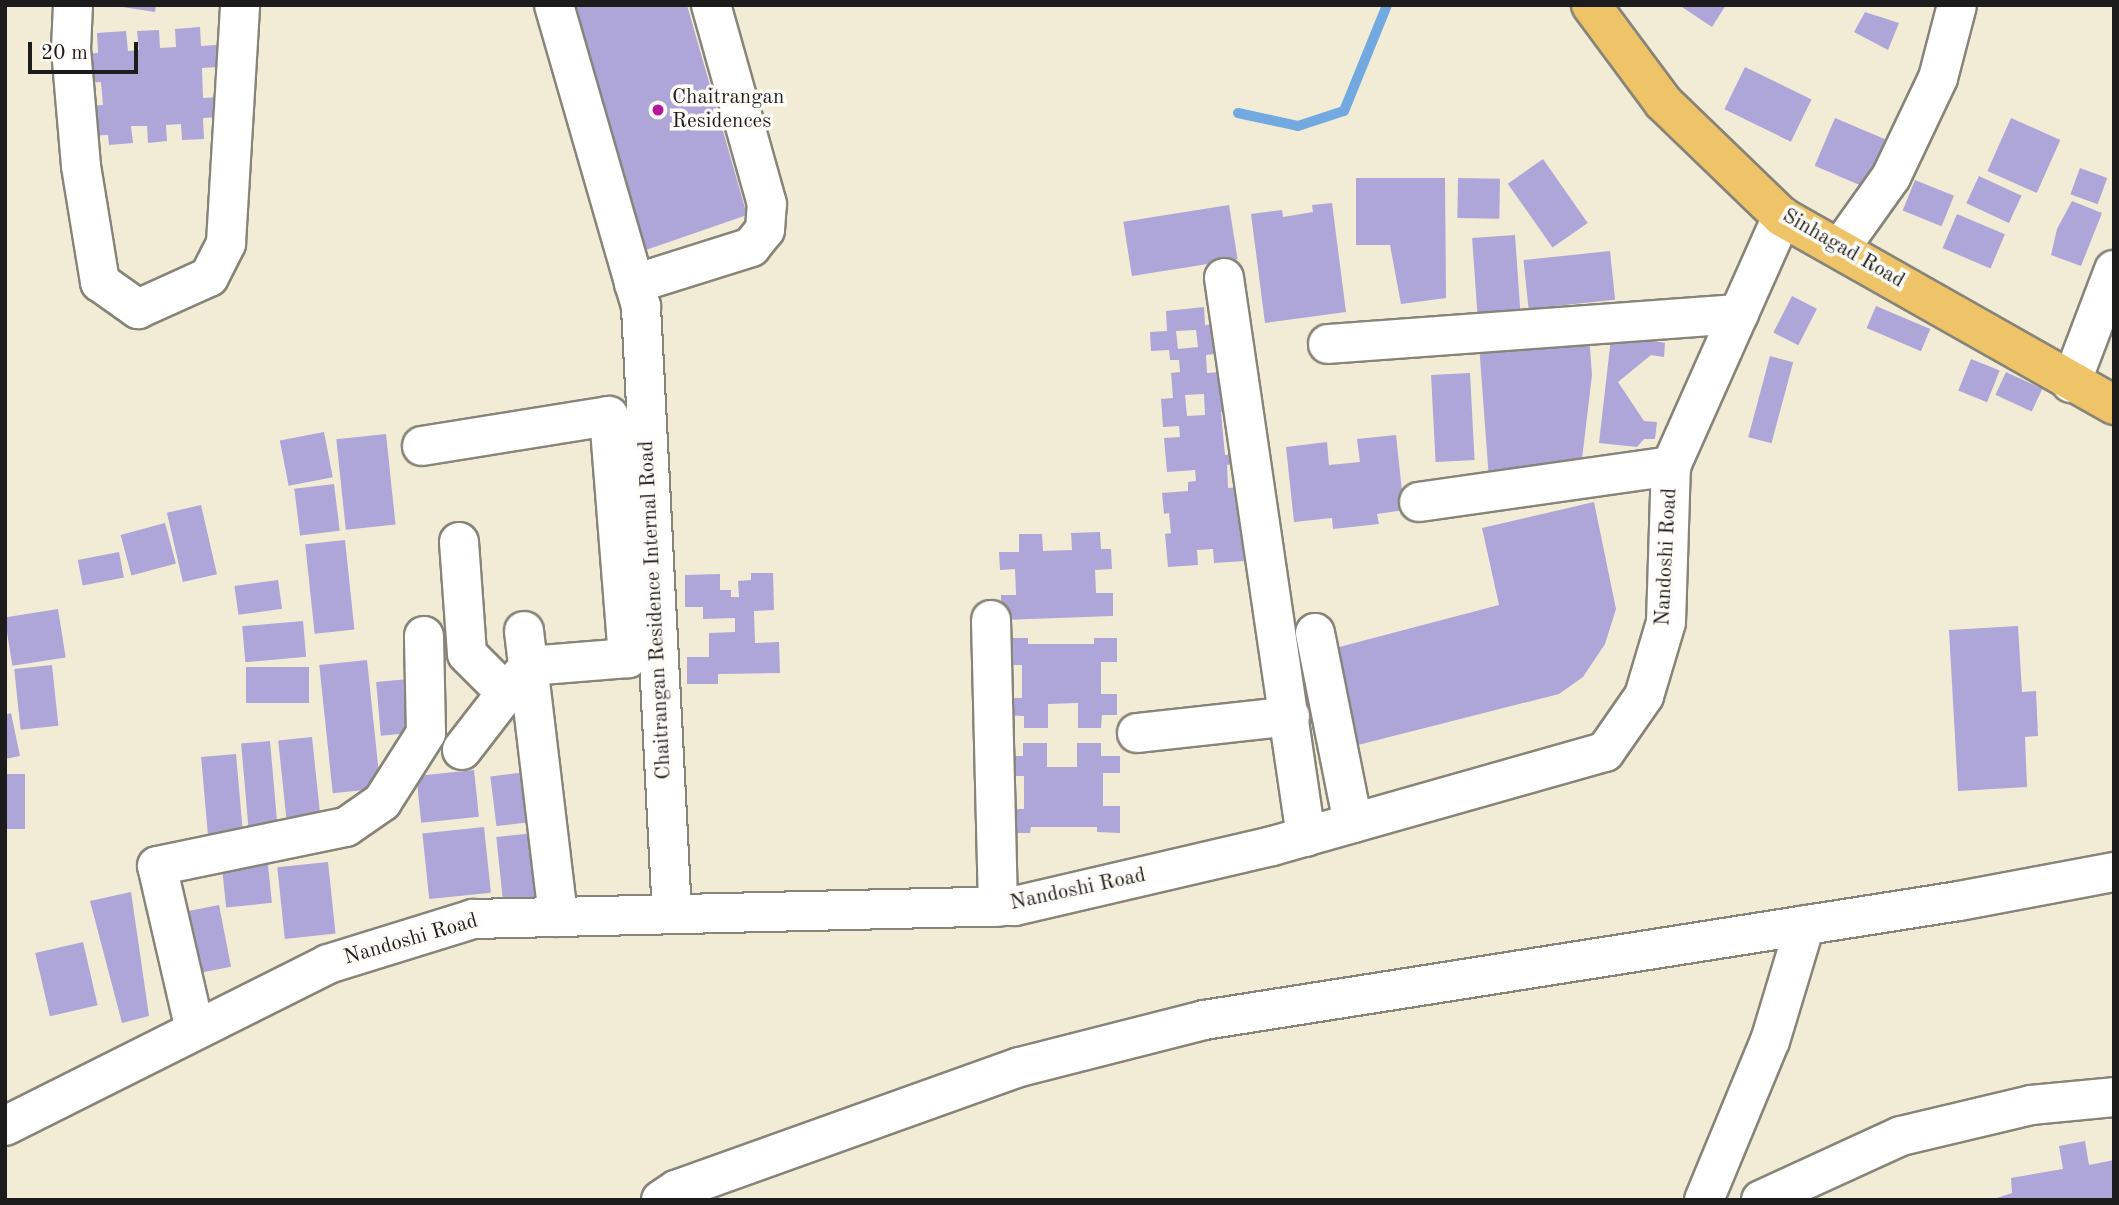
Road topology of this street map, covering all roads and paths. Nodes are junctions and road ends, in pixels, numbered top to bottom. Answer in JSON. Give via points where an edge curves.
{"nodes":[{"id":1,"x":73,"y":5,"type":"edge"},
{"id":2,"x":240,"y":5,"type":"edge"},
{"id":3,"x":554,"y":5,"type":"edge"},
{"id":4,"x":711,"y":5,"type":"edge"},
{"id":5,"x":1591,"y":5,"type":"edge"},
{"id":6,"x":1957,"y":5,"type":"edge"},
{"id":7,"x":1782,"y":217,"type":"junction"},
{"id":8,"x":1841,"y":247,"type":"junction"},
{"id":9,"x":2114,"y":270,"type":"edge"},
{"id":10,"x":1224,"y":278,"type":"dead end"},
{"id":11,"x":638,"y":295,"type":"junction"},
{"id":12,"x":1739,"y":314,"type":"junction"},
{"id":13,"x":1328,"y":344,"type":"dead end"},
{"id":14,"x":2071,"y":383,"type":"junction"},
{"id":15,"x":2114,"y":405,"type":"edge"},
{"id":16,"x":422,"y":446,"type":"dead end"},
{"id":17,"x":1671,"y":466,"type":"junction"},
{"id":18,"x":1419,"y":502,"type":"dead end"},
{"id":19,"x":459,"y":542,"type":"dead end"},
{"id":20,"x":991,"y":620,"type":"dead end"},
{"id":21,"x":1315,"y":634,"type":"dead end"},
{"id":22,"x":424,"y":636,"type":"dead end"},
{"id":23,"x":505,"y":648,"type":"junction"},
{"id":24,"x":1290,"y":716,"type":"junction"},
{"id":25,"x":1137,"y":733,"type":"dead end"},
{"id":26,"x":462,"y":750,"type":"dead end"},
{"id":27,"x":1353,"y":823,"type":"junction"},
{"id":28,"x":1306,"y":837,"type":"junction"},
{"id":29,"x":2114,"y":872,"type":"edge"},
{"id":30,"x":998,"y":907,"type":"junction"},
{"id":31,"x":672,"y":914,"type":"junction"},
{"id":32,"x":558,"y":917,"type":"junction"},
{"id":33,"x":1805,"y":925,"type":"junction"},
{"id":34,"x":195,"y":1030,"type":"junction"},
{"id":35,"x":2114,"y":1097,"type":"edge"},
{"id":36,"x":5,"y":1126,"type":"edge"},
{"id":37,"x":662,"y":1200,"type":"edge"},
{"id":38,"x":1704,"y":1200,"type":"edge"},
{"id":39,"x":1761,"y":1200,"type":"edge"}],
"edges":[{"from":1,"to":2,"type":"street","via":[[71,49],[81,166],[100,282],[138,309],[209,277],[226,243]]},
{"from":3,"to":11,"type":"street","name":"Chaitrangan Residence Internal Road"},
{"from":4,"to":11,"type":"street","via":[[767,204],[765,230],[751,247]]},
{"from":5,"to":7,"type":"main road","name":"Sinhagad Road","via":[[1663,102]]},
{"from":6,"to":8,"type":"street","via":[[1938,78],[1891,177]]},
{"from":7,"to":8,"type":"main road","name":"Sinhagad Road"},
{"from":7,"to":12,"type":"street","name":"Nandoshi Road"},
{"from":8,"to":14,"type":"main road","name":"Sinhagad Road"},
{"from":9,"to":14,"type":"street"},
{"from":10,"to":24,"type":"street"},
{"from":11,"to":31,"type":"street","name":"Chaitrangan Residence Internal Road"},
{"from":12,"to":13,"type":"street"},
{"from":12,"to":17,"type":"street","name":"Nandoshi Road"},
{"from":14,"to":15,"type":"main road","name":"Sinhagad Road"},
{"from":16,"to":23,"type":"street","via":[[610,416],[628,658]]},
{"from":17,"to":18,"type":"street"},
{"from":17,"to":27,"type":"street","name":"Nandoshi Road","via":[[1666,622],[1644,696],[1605,752]]},
{"from":19,"to":23,"type":"street"},
{"from":20,"to":30,"type":"street"},
{"from":21,"to":27,"type":"street"},
{"from":22,"to":34,"type":"street","via":[[426,733],[382,802],[345,827],[157,866]]},
{"from":23,"to":26,"type":"street"},
{"from":23,"to":32,"type":"street"},
{"from":24,"to":25,"type":"street"},
{"from":24,"to":28,"type":"street"},
{"from":27,"to":28,"type":"street","name":"Nandoshi Road"},
{"from":28,"to":30,"type":"street","name":"Nandoshi Road"},
{"from":29,"to":33,"type":"street"},
{"from":30,"to":31,"type":"street","name":"Nandoshi Road"},
{"from":31,"to":32,"type":"street","name":"Nandoshi Road"},
{"from":32,"to":34,"type":"street","name":"Nandoshi Road","via":[[473,919],[367,951],[328,964]]},
{"from":33,"to":37,"type":"street","via":[[1204,1020],[1020,1067],[676,1190]]},
{"from":33,"to":38,"type":"street","via":[[1770,1041]]},
{"from":34,"to":36,"type":"street","name":"Nandoshi Road"},
{"from":35,"to":39,"type":"street","via":[[2031,1105],[1901,1136]]}]}
